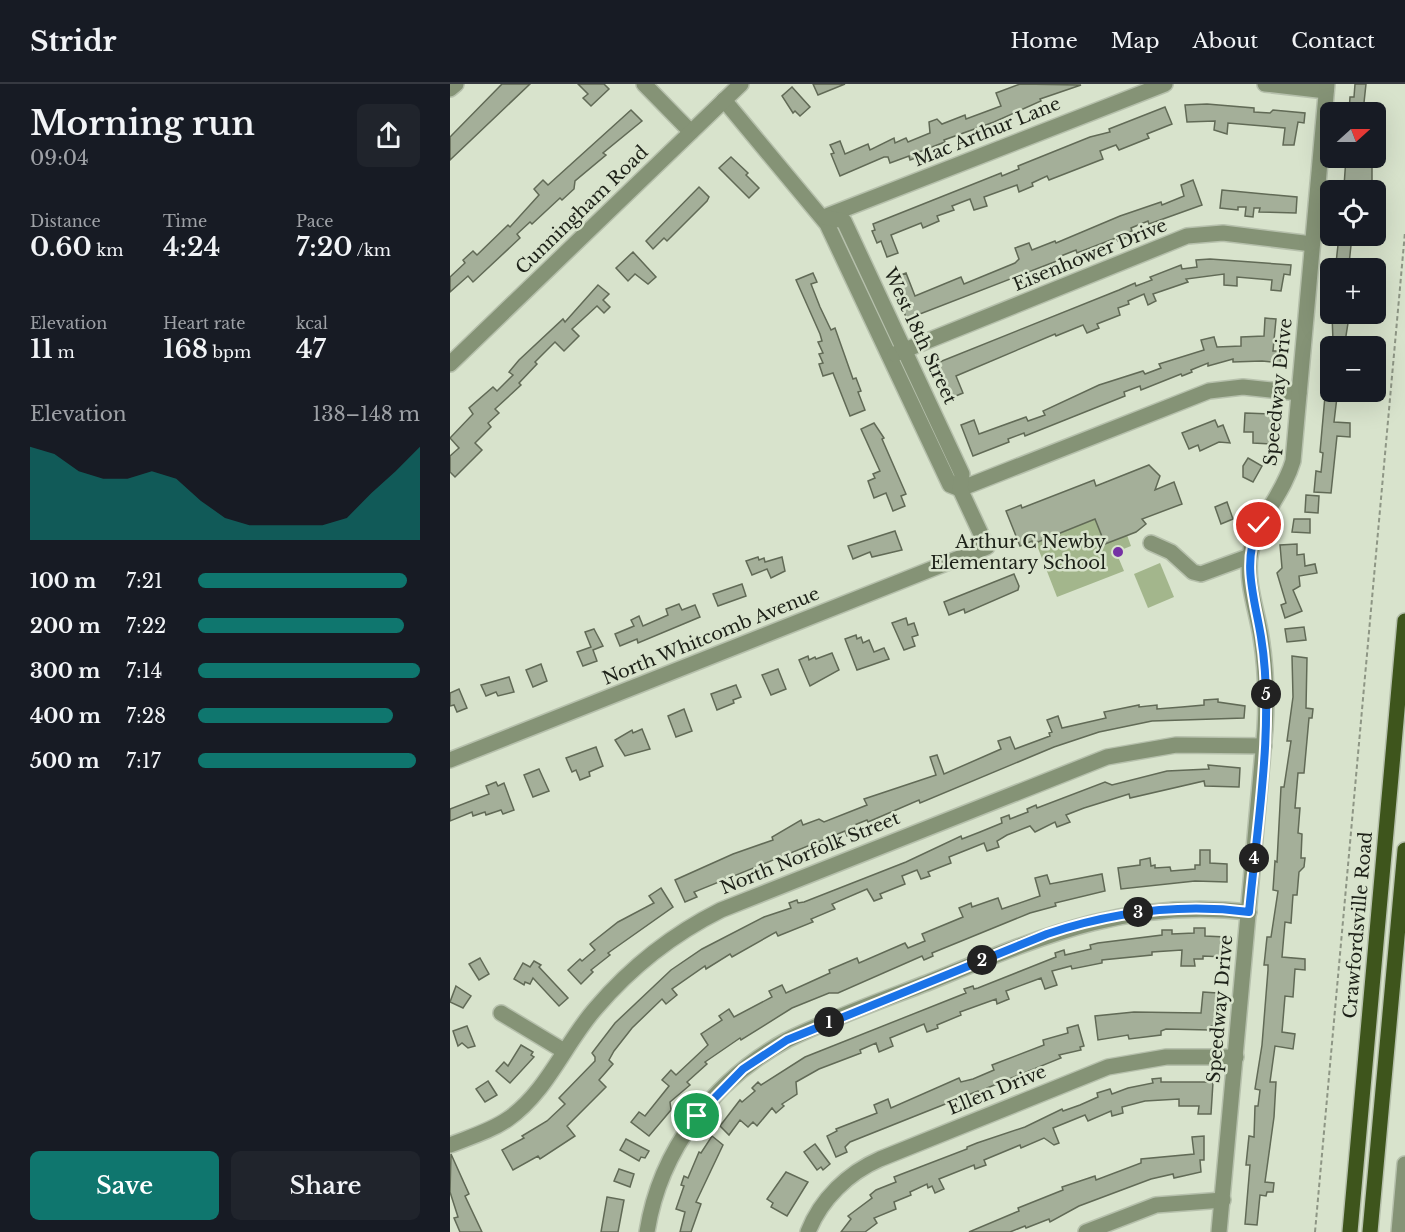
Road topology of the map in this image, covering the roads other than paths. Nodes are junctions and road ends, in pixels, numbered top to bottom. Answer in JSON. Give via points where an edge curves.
{"nodes":[{"id":1,"x":456,"y":84,"type":"edge"},
{"id":2,"x":644,"y":84,"type":"edge"},
{"id":3,"x":741,"y":84,"type":"edge"},
{"id":4,"x":1165,"y":84,"type":"edge"},
{"id":5,"x":1265,"y":84,"type":"edge"},
{"id":6,"x":1326,"y":87,"type":"edge"},
{"id":7,"x":450,"y":89,"type":"edge"},
{"id":8,"x":723,"y":100,"type":"junction"},
{"id":9,"x":691,"y":132,"type":"junction"},
{"id":10,"x":824,"y":218,"type":"junction"},
{"id":11,"x":1312,"y":244,"type":"junction"},
{"id":12,"x":904,"y":350,"type":"junction"},
{"id":13,"x":890,"y":356,"type":"junction"},
{"id":14,"x":450,"y":364,"type":"edge"},
{"id":15,"x":1299,"y":393,"type":"junction"},
{"id":16,"x":960,"y":489,"type":"junction"},
{"id":17,"x":1151,"y":543,"type":"dead end"},
{"id":18,"x":987,"y":547,"type":"joint"},
{"id":19,"x":1250,"y":556,"type":"junction"},
{"id":20,"x":1405,"y":621,"type":"edge"},
{"id":21,"x":1264,"y":746,"type":"junction"},
{"id":22,"x":450,"y":760,"type":"edge"},
{"id":23,"x":1399,"y":760,"type":"edge"},
{"id":24,"x":1405,"y":850,"type":"edge"},
{"id":25,"x":1249,"y":912,"type":"junction"},
{"id":26,"x":501,"y":1013,"type":"dead end"},
{"id":27,"x":564,"y":1051,"type":"junction"},
{"id":28,"x":1236,"y":1057,"type":"junction"},
{"id":29,"x":450,"y":1145,"type":"edge"},
{"id":30,"x":1405,"y":1164,"type":"edge"},
{"id":31,"x":1223,"y":1200,"type":"junction"},
{"id":32,"x":647,"y":1232,"type":"edge"},
{"id":33,"x":808,"y":1232,"type":"edge"},
{"id":34,"x":1086,"y":1232,"type":"edge"},
{"id":35,"x":1219,"y":1232,"type":"edge"},
{"id":36,"x":1350,"y":1232,"type":"edge"},
{"id":37,"x":1370,"y":1232,"type":"edge"},
{"id":38,"x":1399,"y":1232,"type":"edge"}],
"edges":[{"from":1,"to":7,"type":"street"},
{"from":2,"to":9,"type":"street"},
{"from":3,"to":8,"type":"street","name":"Cunningham Road"},
{"from":4,"to":10,"type":"street","name":"Mac Arthur Lane"},
{"from":5,"to":6,"type":"street"},
{"from":6,"to":11,"type":"street","name":"Speedway Drive"},
{"from":8,"to":9,"type":"street","name":"Cunningham Road"},
{"from":8,"to":10,"type":"street","name":"West 18th Street"},
{"from":9,"to":14,"type":"street","name":"Cunningham Road"},
{"from":10,"to":12,"type":"street","name":"West 18th Street","via":[[844,221]]},
{"from":10,"to":13,"type":"street","name":"West 18th Street"},
{"from":11,"to":12,"type":"street","name":"Eisenhower Drive","via":[[1223,233],[1187,236]]},
{"from":11,"to":15,"type":"street","name":"Speedway Drive"},
{"from":12,"to":13,"type":"street","name":"Eisenhower Drive"},
{"from":12,"to":16,"type":"street","name":"West 18th Street","via":[[962,474]]},
{"from":13,"to":16,"type":"street","name":"West 18th Street","via":[[950,485]]},
{"from":15,"to":16,"type":"street","via":[[1243,387],[1204,393]]},
{"from":15,"to":19,"type":"street","name":"Speedway Drive","via":[[1290,472],[1259,525]]},
{"from":16,"to":18,"type":"street","name":"West 18th Street"},
{"from":17,"to":19,"type":"street","via":[[1201,574]]},
{"from":18,"to":22,"type":"street","name":"North Whitcomb Avenue"},
{"from":19,"to":21,"type":"street","name":"Speedway Drive","via":[[1266,678]]},
{"from":20,"to":23,"type":"main road","name":"Crawfordsville Road"},
{"from":21,"to":25,"type":"street","name":"Speedway Drive"},
{"from":21,"to":27,"type":"street","name":"North Norfolk Street","via":[[1176,745],[1107,757],[749,897],[690,927],[641,963],[594,1009]]},
{"from":23,"to":36,"type":"main road","name":"Crawfordsville Road"},
{"from":24,"to":37,"type":"main road"},
{"from":25,"to":28,"type":"street","name":"Speedway Drive"},
{"from":25,"to":32,"type":"street","via":[[1157,910],[1076,925],[787,1040],[755,1059],[728,1082],[691,1124],[662,1178]]},
{"from":26,"to":27,"type":"street"},
{"from":27,"to":29,"type":"street","name":"North Norfolk Street","via":[[519,1110],[493,1128]]},
{"from":28,"to":31,"type":"street","name":"Speedway Drive"},
{"from":28,"to":33,"type":"street","name":"Ellen Drive","via":[[1166,1057],[1108,1067],[880,1159],[855,1173],[832,1193]]},
{"from":30,"to":38,"type":"street"},
{"from":31,"to":34,"type":"street","via":[[1156,1205]]},
{"from":31,"to":35,"type":"street","name":"Speedway Drive"}]}
